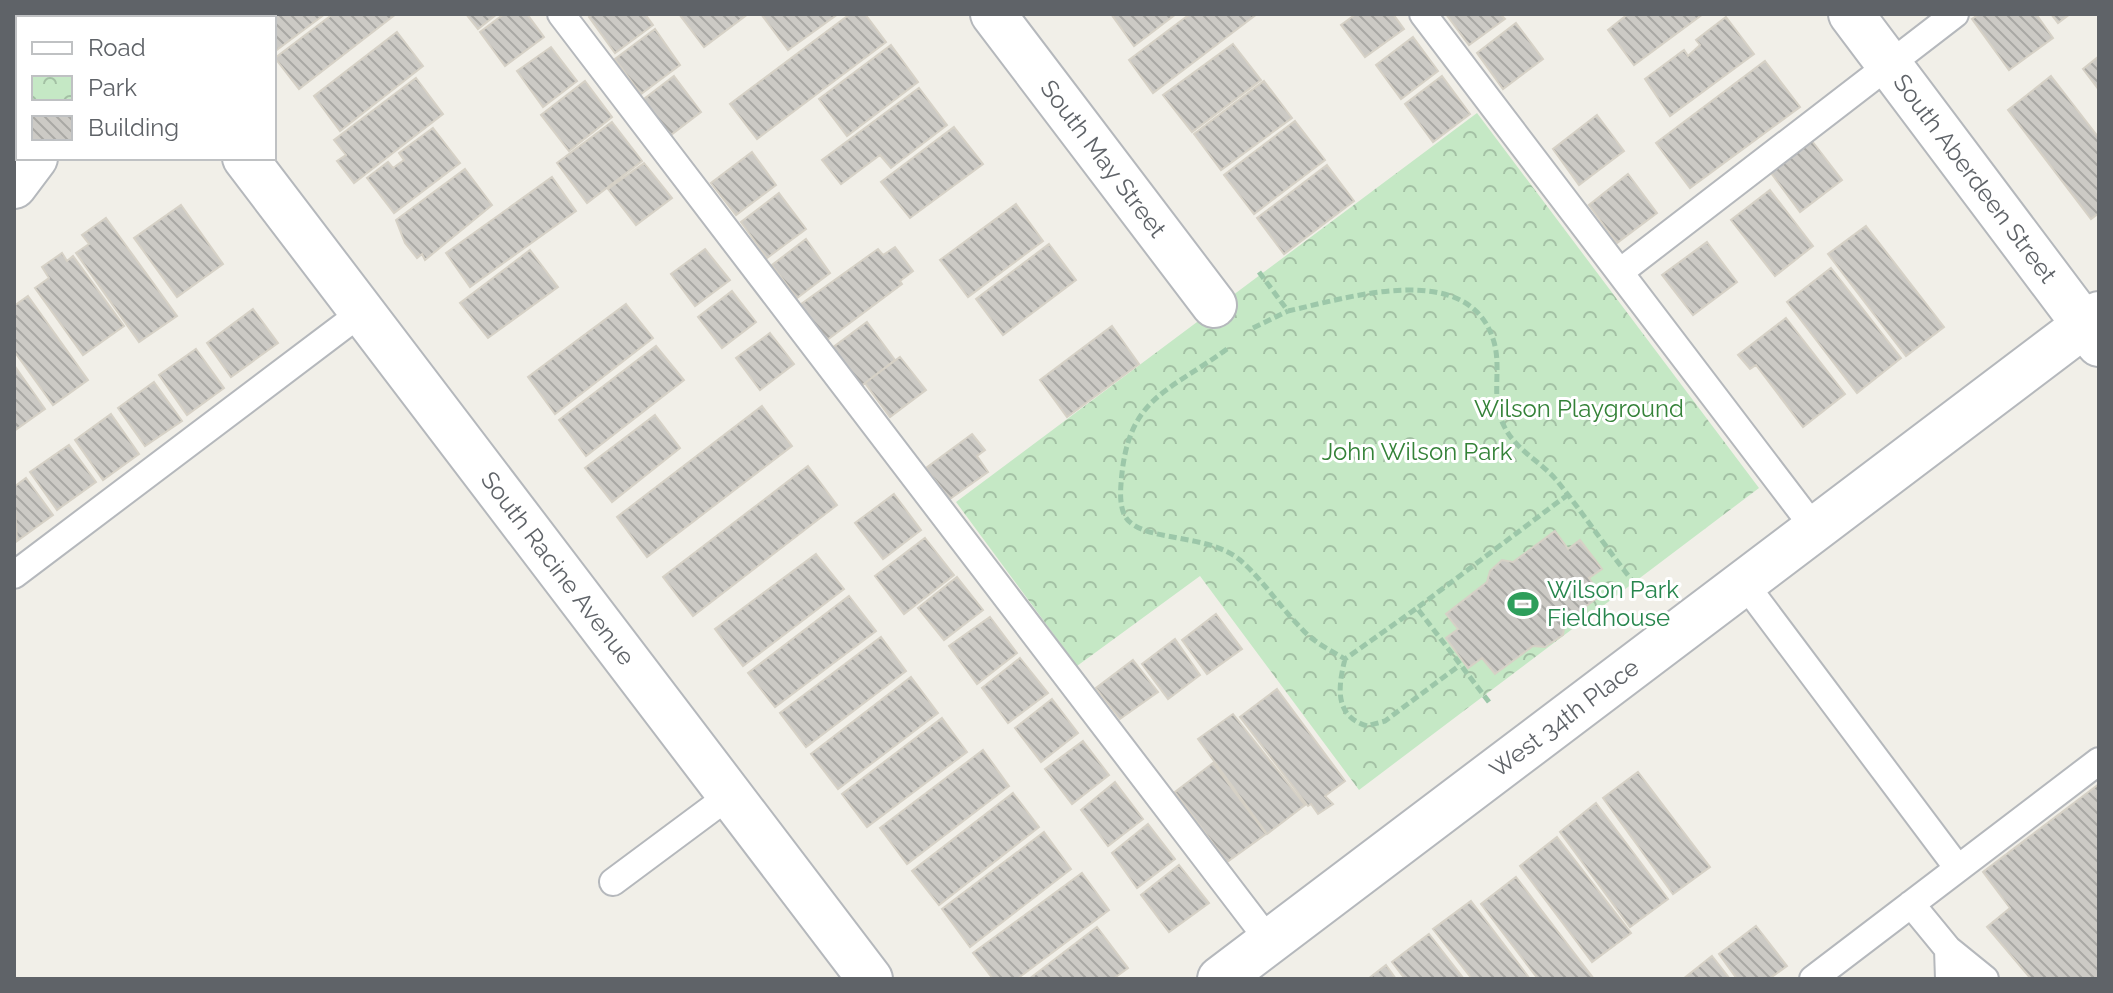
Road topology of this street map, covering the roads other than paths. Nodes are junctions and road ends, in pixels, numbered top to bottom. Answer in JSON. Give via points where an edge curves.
{"nodes":[{"id":1,"x":561,"y":14,"type":"edge"},
{"id":2,"x":993,"y":14,"type":"edge"},
{"id":3,"x":1423,"y":14,"type":"edge"},
{"id":4,"x":1851,"y":14,"type":"edge"},
{"id":5,"x":1955,"y":14,"type":"edge"},
{"id":6,"x":1889,"y":64,"type":"junction"},
{"id":7,"x":34,"y":160,"type":"edge"},
{"id":8,"x":247,"y":160,"type":"edge"},
{"id":9,"x":14,"y":186,"type":"edge"},
{"id":10,"x":1620,"y":272,"type":"junction"},
{"id":11,"x":362,"y":312,"type":"junction"},
{"id":12,"x":1229,"y":319,"type":"road end"},
{"id":13,"x":2094,"y":328,"type":"edge"},
{"id":14,"x":1815,"y":529,"type":"junction"},
{"id":15,"x":14,"y":575,"type":"edge"},
{"id":16,"x":1744,"y":583,"type":"junction"},
{"id":17,"x":2099,"y":761,"type":"edge"},
{"id":18,"x":730,"y":795,"type":"junction"},
{"id":19,"x":1957,"y":867,"type":"junction"},
{"id":20,"x":613,"y":882,"type":"dead end"},
{"id":21,"x":1911,"y":904,"type":"junction"},
{"id":22,"x":1270,"y":942,"type":"junction"},
{"id":23,"x":1948,"y":949,"type":"junction"},
{"id":24,"x":1823,"y":976,"type":"edge"},
{"id":25,"x":870,"y":979,"type":"edge"},
{"id":26,"x":1220,"y":979,"type":"edge"},
{"id":27,"x":1949,"y":979,"type":"edge"},
{"id":28,"x":1960,"y":979,"type":"edge"},
{"id":29,"x":1985,"y":979,"type":"edge"},
{"id":30,"x":2007,"y":979,"type":"edge"}],
"edges":[{"from":1,"to":22,"type":"lane"},
{"from":2,"to":12,"type":"street","name":"South May Street"},
{"from":3,"to":10,"type":"lane"},
{"from":4,"to":6,"type":"street","name":"South Aberdeen Street"},
{"from":5,"to":6,"type":"lane"},
{"from":6,"to":10,"type":"lane"},
{"from":6,"to":13,"type":"street","name":"South Aberdeen Street"},
{"from":7,"to":9,"type":"street"},
{"from":8,"to":11,"type":"street","name":"South Racine Avenue"},
{"from":10,"to":14,"type":"lane"},
{"from":11,"to":15,"type":"lane"},
{"from":11,"to":18,"type":"street","name":"South Racine Avenue"},
{"from":13,"to":14,"type":"street","name":"West 34th Place"},
{"from":14,"to":16,"type":"street","name":"West 34th Place"},
{"from":16,"to":19,"type":"lane"},
{"from":16,"to":22,"type":"street","name":"West 34th Place"},
{"from":17,"to":19,"type":"lane"},
{"from":18,"to":20,"type":"lane"},
{"from":18,"to":25,"type":"street","name":"South Racine Avenue"},
{"from":19,"to":21,"type":"lane"},
{"from":21,"to":23,"type":"lane"},
{"from":21,"to":24,"type":"lane"},
{"from":22,"to":26,"type":"street","name":"West 34th Place"},
{"from":23,"to":27,"type":"lane"},
{"from":23,"to":28,"type":"lane"},
{"from":23,"to":29,"type":"lane"},
{"from":23,"to":30,"type":"lane","via":[[1983,961]]}]}
